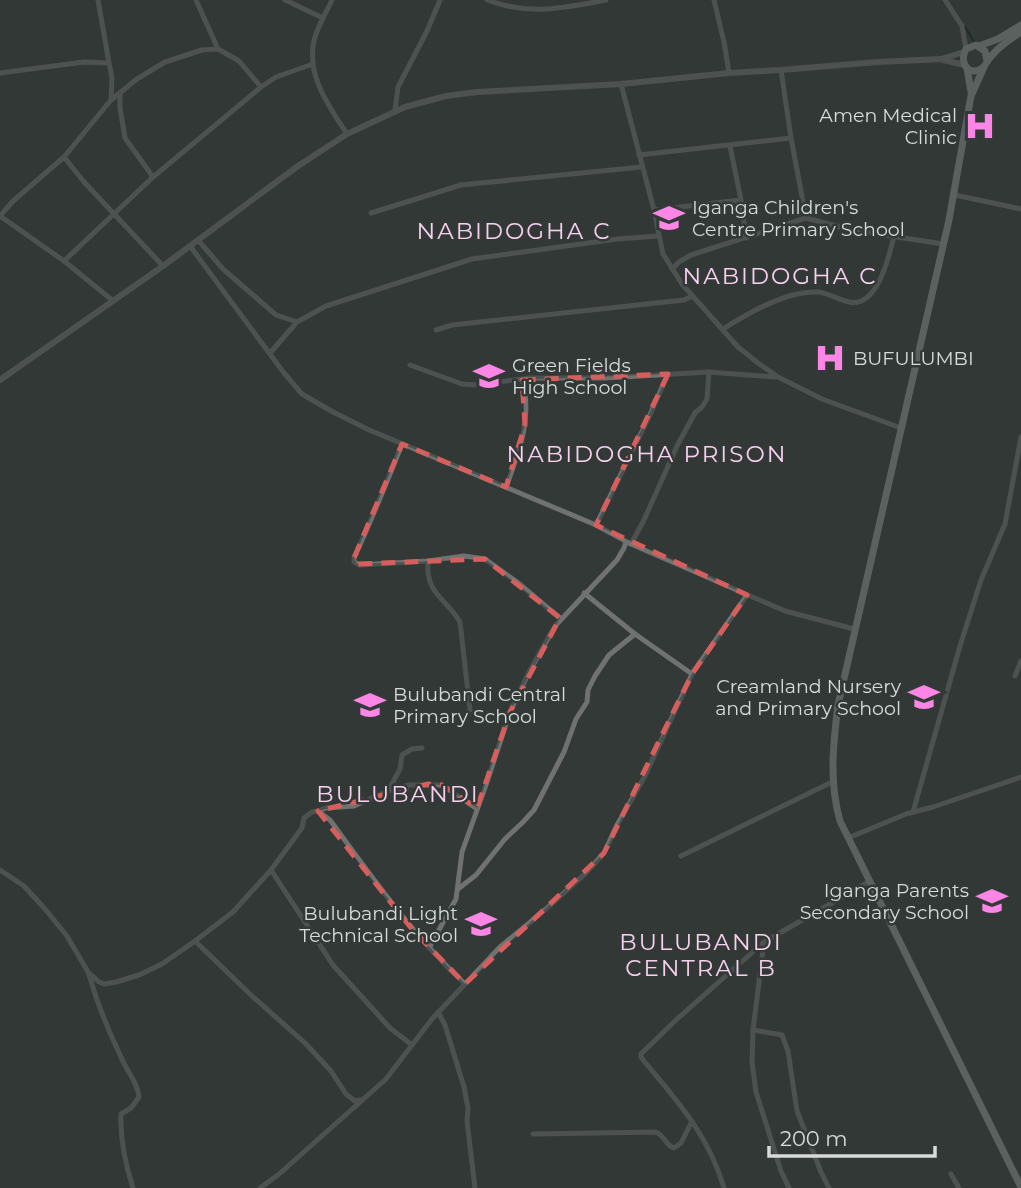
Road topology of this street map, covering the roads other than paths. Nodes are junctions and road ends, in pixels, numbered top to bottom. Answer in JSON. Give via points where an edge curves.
{"nodes":[{"id":1,"x":98,"y":0,"type":"edge"},
{"id":2,"x":196,"y":0,"type":"edge"},
{"id":3,"x":285,"y":0,"type":"edge"},
{"id":4,"x":332,"y":0,"type":"edge"},
{"id":5,"x":440,"y":0,"type":"edge"},
{"id":6,"x":487,"y":0,"type":"edge"},
{"id":7,"x":606,"y":0,"type":"edge"},
{"id":8,"x":714,"y":0,"type":"edge"},
{"id":9,"x":945,"y":0,"type":"edge"},
{"id":10,"x":323,"y":18,"type":"junction"},
{"id":11,"x":1021,"y":25,"type":"edge"},
{"id":12,"x":962,"y":26,"type":"junction"},
{"id":13,"x":1021,"y":32,"type":"edge"},
{"id":14,"x":978,"y":46,"type":"junction"},
{"id":15,"x":218,"y":49,"type":"junction"},
{"id":16,"x":965,"y":50,"type":"junction"},
{"id":17,"x":941,"y":59,"type":"junction"},
{"id":18,"x":109,"y":63,"type":"junction"},
{"id":19,"x":313,"y":64,"type":"junction"},
{"id":20,"x":985,"y":64,"type":"junction"},
{"id":21,"x":966,"y":67,"type":"junction"},
{"id":22,"x":781,"y":71,"type":"junction"},
{"id":23,"x":0,"y":73,"type":"edge"},
{"id":24,"x":729,"y":73,"type":"junction"},
{"id":25,"x":621,"y":84,"type":"junction"},
{"id":26,"x":261,"y":87,"type":"junction"},
{"id":27,"x":120,"y":93,"type":"junction"},
{"id":28,"x":971,"y":96,"type":"junction"},
{"id":29,"x":111,"y":100,"type":"junction"},
{"id":30,"x":395,"y":110,"type":"junction"},
{"id":31,"x":347,"y":134,"type":"junction"},
{"id":32,"x":791,"y":138,"type":"junction"},
{"id":33,"x":730,"y":146,"type":"junction"},
{"id":34,"x":639,"y":155,"type":"junction"},
{"id":35,"x":64,"y":157,"type":"junction"},
{"id":36,"x":642,"y":167,"type":"junction"},
{"id":37,"x":153,"y":177,"type":"junction"},
{"id":38,"x":954,"y":195,"type":"junction"},
{"id":39,"x":741,"y":200,"type":"junction"},
{"id":40,"x":1021,"y":209,"type":"edge"},
{"id":41,"x":654,"y":210,"type":"junction"},
{"id":42,"x":113,"y":213,"type":"junction"},
{"id":43,"x":371,"y":213,"type":"dead end"},
{"id":44,"x":0,"y":216,"type":"edge"},
{"id":45,"x":806,"y":218,"type":"junction"},
{"id":46,"x":658,"y":236,"type":"junction"},
{"id":47,"x":894,"y":236,"type":"junction"},
{"id":48,"x":746,"y":239,"type":"junction"},
{"id":49,"x":198,"y":240,"type":"junction"},
{"id":50,"x":943,"y":244,"type":"junction"},
{"id":51,"x":190,"y":246,"type":"junction"},
{"id":52,"x":64,"y":261,"type":"junction"},
{"id":53,"x":163,"y":266,"type":"junction"},
{"id":54,"x":672,"y":269,"type":"junction"},
{"id":55,"x":692,"y":296,"type":"junction"},
{"id":56,"x":112,"y":300,"type":"junction"},
{"id":57,"x":297,"y":322,"type":"junction"},
{"id":58,"x":723,"y":329,"type":"junction"},
{"id":59,"x":436,"y":330,"type":"dead end"},
{"id":60,"x":270,"y":353,"type":"junction"},
{"id":61,"x":410,"y":365,"type":"dead end"},
{"id":62,"x":709,"y":372,"type":"junction"},
{"id":63,"x":668,"y":374,"type":"junction"},
{"id":64,"x":778,"y":377,"type":"junction"},
{"id":65,"x":0,"y":380,"type":"edge"},
{"id":66,"x":522,"y":380,"type":"junction"},
{"id":67,"x":901,"y":428,"type":"junction"},
{"id":68,"x":1021,"y":437,"type":"edge"},
{"id":69,"x":402,"y":444,"type":"junction"},
{"id":70,"x":506,"y":487,"type":"junction"},
{"id":71,"x":596,"y":525,"type":"junction"},
{"id":72,"x":628,"y":543,"type":"junction"},
{"id":73,"x":428,"y":561,"type":"junction"},
{"id":74,"x":584,"y":593,"type":"junction"},
{"id":75,"x":747,"y":595,"type":"junction"},
{"id":76,"x":561,"y":619,"type":"junction"},
{"id":77,"x":855,"y":629,"type":"junction"},
{"id":78,"x":635,"y":634,"type":"junction"},
{"id":79,"x":1021,"y":661,"type":"edge"},
{"id":80,"x":692,"y":674,"type":"junction"},
{"id":81,"x":1015,"y":676,"type":"dead end"},
{"id":82,"x":470,"y":710,"type":"dead end"},
{"id":83,"x":422,"y":748,"type":"dead end"},
{"id":84,"x":1021,"y":777,"type":"edge"},
{"id":85,"x":832,"y":782,"type":"junction"},
{"id":86,"x":388,"y":791,"type":"junction"},
{"id":87,"x":477,"y":809,"type":"junction"},
{"id":88,"x":318,"y":811,"type":"junction"},
{"id":89,"x":914,"y":811,"type":"junction"},
{"id":90,"x":848,"y":838,"type":"junction"},
{"id":91,"x":681,"y":856,"type":"dead end"},
{"id":92,"x":0,"y":870,"type":"edge"},
{"id":93,"x":271,"y":870,"type":"junction"},
{"id":94,"x":870,"y":881,"type":"junction"},
{"id":95,"x":458,"y":889,"type":"junction"},
{"id":96,"x":195,"y":941,"type":"junction"},
{"id":97,"x":764,"y":942,"type":"junction"},
{"id":98,"x":429,"y":948,"type":"junction"},
{"id":99,"x":88,"y":971,"type":"junction"},
{"id":100,"x":465,"y":984,"type":"junction"},
{"id":101,"x":438,"y":1012,"type":"junction"},
{"id":102,"x":753,"y":1030,"type":"junction"},
{"id":103,"x":412,"y":1045,"type":"junction"},
{"id":104,"x":363,"y":1100,"type":"junction"},
{"id":105,"x":692,"y":1121,"type":"junction"},
{"id":106,"x":533,"y":1134,"type":"dead end"},
{"id":107,"x":951,"y":1174,"type":"dead end"},
{"id":108,"x":1021,"y":1187,"type":"edge"},
{"id":109,"x":133,"y":1188,"type":"edge"},
{"id":110,"x":260,"y":1188,"type":"edge"},
{"id":111,"x":475,"y":1188,"type":"edge"},
{"id":112,"x":724,"y":1188,"type":"edge"},
{"id":113,"x":789,"y":1188,"type":"edge"},
{"id":114,"x":829,"y":1188,"type":"edge"},
{"id":115,"x":959,"y":1188,"type":"edge"}],
"edges":[{"from":1,"to":18,"type":"street"},
{"from":2,"to":15,"type":"street"},
{"from":3,"to":10,"type":"street"},
{"from":4,"to":10,"type":"street"},
{"from":5,"to":30,"type":"street","via":[[398,87]]},
{"from":6,"to":7,"type":"street","via":[[514,9],[540,10]]},
{"from":8,"to":24,"type":"street"},
{"from":9,"to":12,"type":"street"},
{"from":10,"to":19,"type":"street","via":[[314,41]]},
{"from":11,"to":14,"type":"main road"},
{"from":12,"to":14,"type":"street"},
{"from":12,"to":16,"type":"street"},
{"from":13,"to":20,"type":"main road"},
{"from":14,"to":16,"type":"main road"},
{"from":14,"to":20,"type":"main road","via":[[987,54]]},
{"from":15,"to":26,"type":"street","via":[[239,61]]},
{"from":15,"to":27,"type":"street","via":[[166,62]]},
{"from":16,"to":17,"type":"street"},
{"from":16,"to":21,"type":"main road","via":[[962,59]]},
{"from":17,"to":21,"type":"street"},
{"from":17,"to":22,"type":"street"},
{"from":18,"to":23,"type":"street"},
{"from":18,"to":29,"type":"street"},
{"from":19,"to":26,"type":"street"},
{"from":19,"to":31,"type":"street","via":[[318,86]]},
{"from":20,"to":21,"type":"main road","via":[[977,70]]},
{"from":20,"to":28,"type":"main road"},
{"from":21,"to":28,"type":"main road"},
{"from":22,"to":24,"type":"street"},
{"from":22,"to":32,"type":"street"},
{"from":24,"to":25,"type":"street"},
{"from":25,"to":30,"type":"street","via":[[477,92]]},
{"from":25,"to":34,"type":"street"},
{"from":26,"to":37,"type":"street"},
{"from":27,"to":29,"type":"street"},
{"from":27,"to":37,"type":"street","via":[[125,138]]},
{"from":28,"to":38,"type":"main road"},
{"from":29,"to":35,"type":"street"},
{"from":30,"to":31,"type":"street"},
{"from":31,"to":49,"type":"street"},
{"from":32,"to":33,"type":"street"},
{"from":32,"to":45,"type":"street"},
{"from":33,"to":34,"type":"street"},
{"from":33,"to":39,"type":"street"},
{"from":34,"to":36,"type":"street"},
{"from":35,"to":42,"type":"street"},
{"from":35,"to":44,"type":"street"},
{"from":36,"to":41,"type":"street"},
{"from":36,"to":43,"type":"street","via":[[461,185]]},
{"from":37,"to":42,"type":"street"},
{"from":38,"to":40,"type":"street"},
{"from":38,"to":50,"type":"main road"},
{"from":39,"to":41,"type":"street"},
{"from":39,"to":48,"type":"street"},
{"from":41,"to":46,"type":"street"},
{"from":42,"to":52,"type":"street"},
{"from":42,"to":53,"type":"street"},
{"from":44,"to":52,"type":"street"},
{"from":45,"to":47,"type":"street"},
{"from":45,"to":48,"type":"street"},
{"from":46,"to":54,"type":"street"},
{"from":46,"to":57,"type":"street","via":[[472,259],[326,306]]},
{"from":47,"to":50,"type":"street"},
{"from":47,"to":58,"type":"street","via":[[875,290],[864,299],[851,303],[818,292],[801,294],[755,310]]},
{"from":48,"to":54,"type":"street","via":[[691,255]]},
{"from":49,"to":51,"type":"street"},
{"from":49,"to":57,"type":"street","via":[[223,269],[276,315]]},
{"from":50,"to":67,"type":"main road"},
{"from":51,"to":53,"type":"street"},
{"from":51,"to":60,"type":"street"},
{"from":52,"to":56,"type":"street"},
{"from":53,"to":56,"type":"street"},
{"from":54,"to":55,"type":"street"},
{"from":55,"to":58,"type":"street"},
{"from":55,"to":59,"type":"street"},
{"from":56,"to":65,"type":"street"},
{"from":57,"to":60,"type":"street"},
{"from":58,"to":64,"type":"street","via":[[738,347]]},
{"from":60,"to":69,"type":"street","via":[[302,394]]},
{"from":61,"to":66,"type":"street","via":[[462,384]]},
{"from":62,"to":63,"type":"street"},
{"from":62,"to":64,"type":"street"},
{"from":62,"to":72,"type":"street","via":[[707,399],[695,413],[643,522]]},
{"from":63,"to":66,"type":"street"},
{"from":63,"to":71,"type":"street"},
{"from":64,"to":67,"type":"street"},
{"from":66,"to":70,"type":"street","via":[[525,425]]},
{"from":67,"to":77,"type":"main road"},
{"from":68,"to":89,"type":"street","via":[[1005,524],[960,646]]},
{"from":69,"to":70,"type":"street"},
{"from":69,"to":73,"type":"street","via":[[354,562]]},
{"from":70,"to":71,"type":"street"},
{"from":71,"to":72,"type":"street"},
{"from":72,"to":74,"type":"street"},
{"from":72,"to":75,"type":"street"},
{"from":73,"to":76,"type":"street","via":[[464,556],[485,559]]},
{"from":73,"to":82,"type":"street","via":[[431,586],[460,622]]},
{"from":74,"to":76,"type":"street"},
{"from":74,"to":78,"type":"street"},
{"from":75,"to":77,"type":"street","via":[[785,611]]},
{"from":75,"to":80,"type":"street"},
{"from":76,"to":87,"type":"street","via":[[510,712]]},
{"from":77,"to":85,"type":"main road","via":[[838,705]]},
{"from":78,"to":80,"type":"street"},
{"from":78,"to":95,"type":"street","via":[[609,655],[595,676],[534,810]]},
{"from":79,"to":81,"type":"street"},
{"from":80,"to":100,"type":"street","via":[[604,853]]},
{"from":83,"to":86,"type":"street","via":[[402,755]]},
{"from":84,"to":89,"type":"street"},
{"from":85,"to":90,"type":"main road"},
{"from":85,"to":91,"type":"street"},
{"from":86,"to":87,"type":"street","via":[[409,785],[442,785]]},
{"from":86,"to":88,"type":"street","via":[[354,806]]},
{"from":87,"to":95,"type":"street","via":[[462,852]]},
{"from":88,"to":93,"type":"street","via":[[304,818],[302,828]]},
{"from":88,"to":98,"type":"street","via":[[330,820]]},
{"from":89,"to":90,"type":"street"},
{"from":90,"to":94,"type":"main road"},
{"from":92,"to":99,"type":"street","via":[[24,886],[45,909]]},
{"from":93,"to":96,"type":"street","via":[[233,912]]},
{"from":93,"to":103,"type":"street","via":[[333,965],[390,1028]]},
{"from":94,"to":97,"type":"street"},
{"from":94,"to":108,"type":"main road"},
{"from":95,"to":98,"type":"street"},
{"from":96,"to":99,"type":"street","via":[[162,964],[116,982],[104,984]]},
{"from":96,"to":104,"type":"street","via":[[305,1043],[346,1094],[355,1101]]},
{"from":97,"to":102,"type":"street"},
{"from":97,"to":105,"type":"street","via":[[641,1054]]},
{"from":98,"to":100,"type":"street"},
{"from":99,"to":109,"type":"street","via":[[96,1000],[139,1091],[131,1108],[121,1114],[120,1136]]},
{"from":100,"to":101,"type":"street"},
{"from":101,"to":103,"type":"street"},
{"from":101,"to":111,"type":"street","via":[[464,1087]]},
{"from":102,"to":113,"type":"street","via":[[756,1091]]},
{"from":102,"to":114,"type":"street","via":[[782,1035],[797,1111]]},
{"from":103,"to":104,"type":"street"},
{"from":104,"to":110,"type":"street"},
{"from":105,"to":106,"type":"street","via":[[674,1148],[656,1132]]},
{"from":105,"to":112,"type":"street","via":[[709,1148]]},
{"from":107,"to":115,"type":"street"}]}
